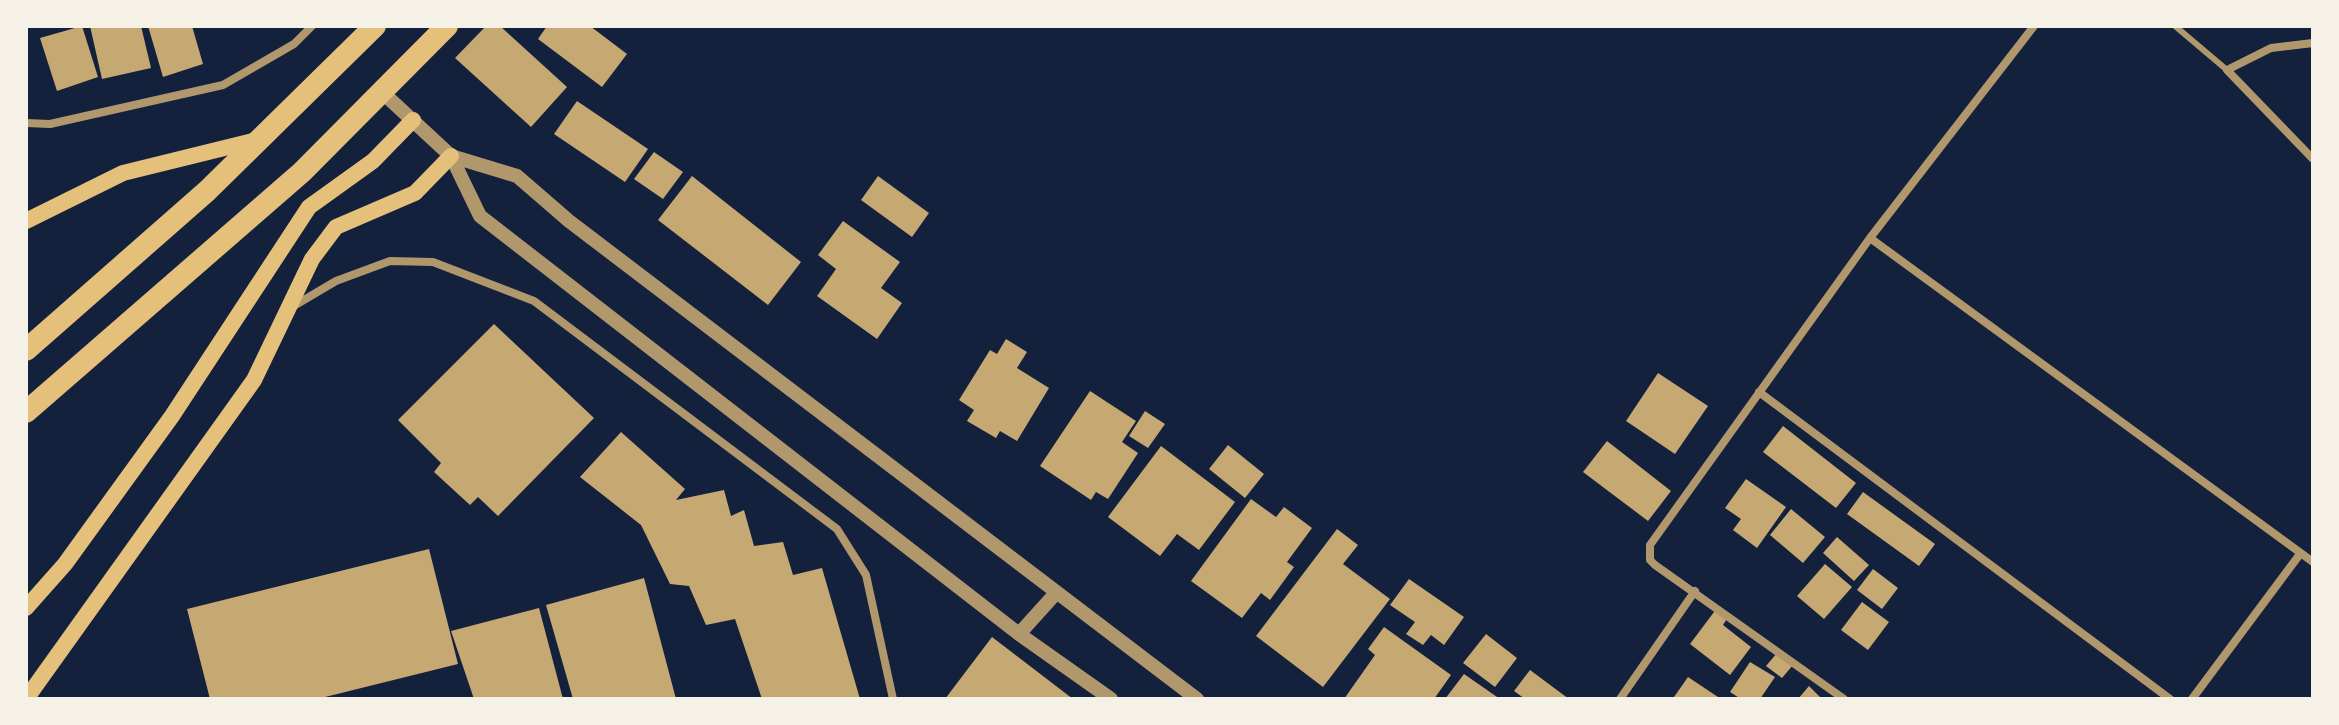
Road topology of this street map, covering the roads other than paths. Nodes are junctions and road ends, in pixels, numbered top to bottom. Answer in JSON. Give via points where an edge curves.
{"nodes":[{"id":1,"x":312,"y":26,"type":"edge"},
{"id":2,"x":375,"y":26,"type":"edge"},
{"id":3,"x":447,"y":26,"type":"edge"},
{"id":4,"x":2034,"y":26,"type":"edge"},
{"id":5,"x":2175,"y":26,"type":"edge"},
{"id":6,"x":2313,"y":43,"type":"edge"},
{"id":7,"x":2227,"y":70,"type":"junction"},
{"id":8,"x":382,"y":92,"type":"junction"},
{"id":9,"x":413,"y":120,"type":"junction"},
{"id":10,"x":26,"y":123,"type":"edge"},
{"id":11,"x":261,"y":139,"type":"junction"},
{"id":12,"x":451,"y":156,"type":"junction"},
{"id":13,"x":2313,"y":159,"type":"edge"},
{"id":14,"x":26,"y":221,"type":"edge"},
{"id":15,"x":1870,"y":238,"type":"junction"},
{"id":16,"x":291,"y":308,"type":"junction"},
{"id":17,"x":26,"y":350,"type":"edge"},
{"id":18,"x":1759,"y":392,"type":"junction"},
{"id":19,"x":26,"y":412,"type":"edge"},
{"id":20,"x":2300,"y":554,"type":"junction"},
{"id":21,"x":2313,"y":562,"type":"edge"},
{"id":22,"x":1695,"y":591,"type":"junction"},
{"id":23,"x":1056,"y":593,"type":"junction"},
{"id":24,"x":26,"y":608,"type":"edge"},
{"id":25,"x":1019,"y":634,"type":"junction"},
{"id":26,"x":26,"y":699,"type":"edge"},
{"id":27,"x":893,"y":699,"type":"edge"},
{"id":28,"x":1111,"y":699,"type":"edge"},
{"id":29,"x":1197,"y":699,"type":"edge"},
{"id":30,"x":1620,"y":699,"type":"edge"},
{"id":31,"x":1844,"y":699,"type":"edge"},
{"id":32,"x":2170,"y":699,"type":"edge"},
{"id":33,"x":2192,"y":699,"type":"edge"}],
"edges":[{"from":1,"to":10,"type":"street","via":[[294,44],[223,85],[50,124]]},
{"from":2,"to":11,"type":"highway"},
{"from":3,"to":8,"type":"highway"},
{"from":4,"to":15,"type":"street"},
{"from":5,"to":7,"type":"lane"},
{"from":6,"to":7,"type":"street","via":[[2271,48]]},
{"from":7,"to":13,"type":"street"},
{"from":8,"to":9,"type":"street"},
{"from":8,"to":19,"type":"highway","via":[[302,172]]},
{"from":9,"to":12,"type":"street"},
{"from":9,"to":24,"type":"main road","via":[[373,161],[309,207],[172,416],[65,564]]},
{"from":11,"to":14,"type":"main road","via":[[123,173]]},
{"from":11,"to":17,"type":"highway"},
{"from":12,"to":16,"type":"main road","via":[[415,193],[336,227],[312,259]]},
{"from":12,"to":23,"type":"street","via":[[517,176]]},
{"from":12,"to":25,"type":"street","via":[[480,216]]},
{"from":15,"to":18,"type":"street"},
{"from":15,"to":20,"type":"street"},
{"from":16,"to":26,"type":"main road","via":[[254,380]]},
{"from":16,"to":27,"type":"street","via":[[336,281],[390,261],[433,262],[534,301],[837,529],[866,575]]},
{"from":18,"to":22,"type":"street","via":[[1650,545],[1650,560]]},
{"from":18,"to":32,"type":"street"},
{"from":20,"to":21,"type":"street"},
{"from":20,"to":33,"type":"street"},
{"from":22,"to":30,"type":"street"},
{"from":22,"to":31,"type":"street"},
{"from":23,"to":25,"type":"street"},
{"from":23,"to":29,"type":"street"},
{"from":25,"to":28,"type":"street"}]}
